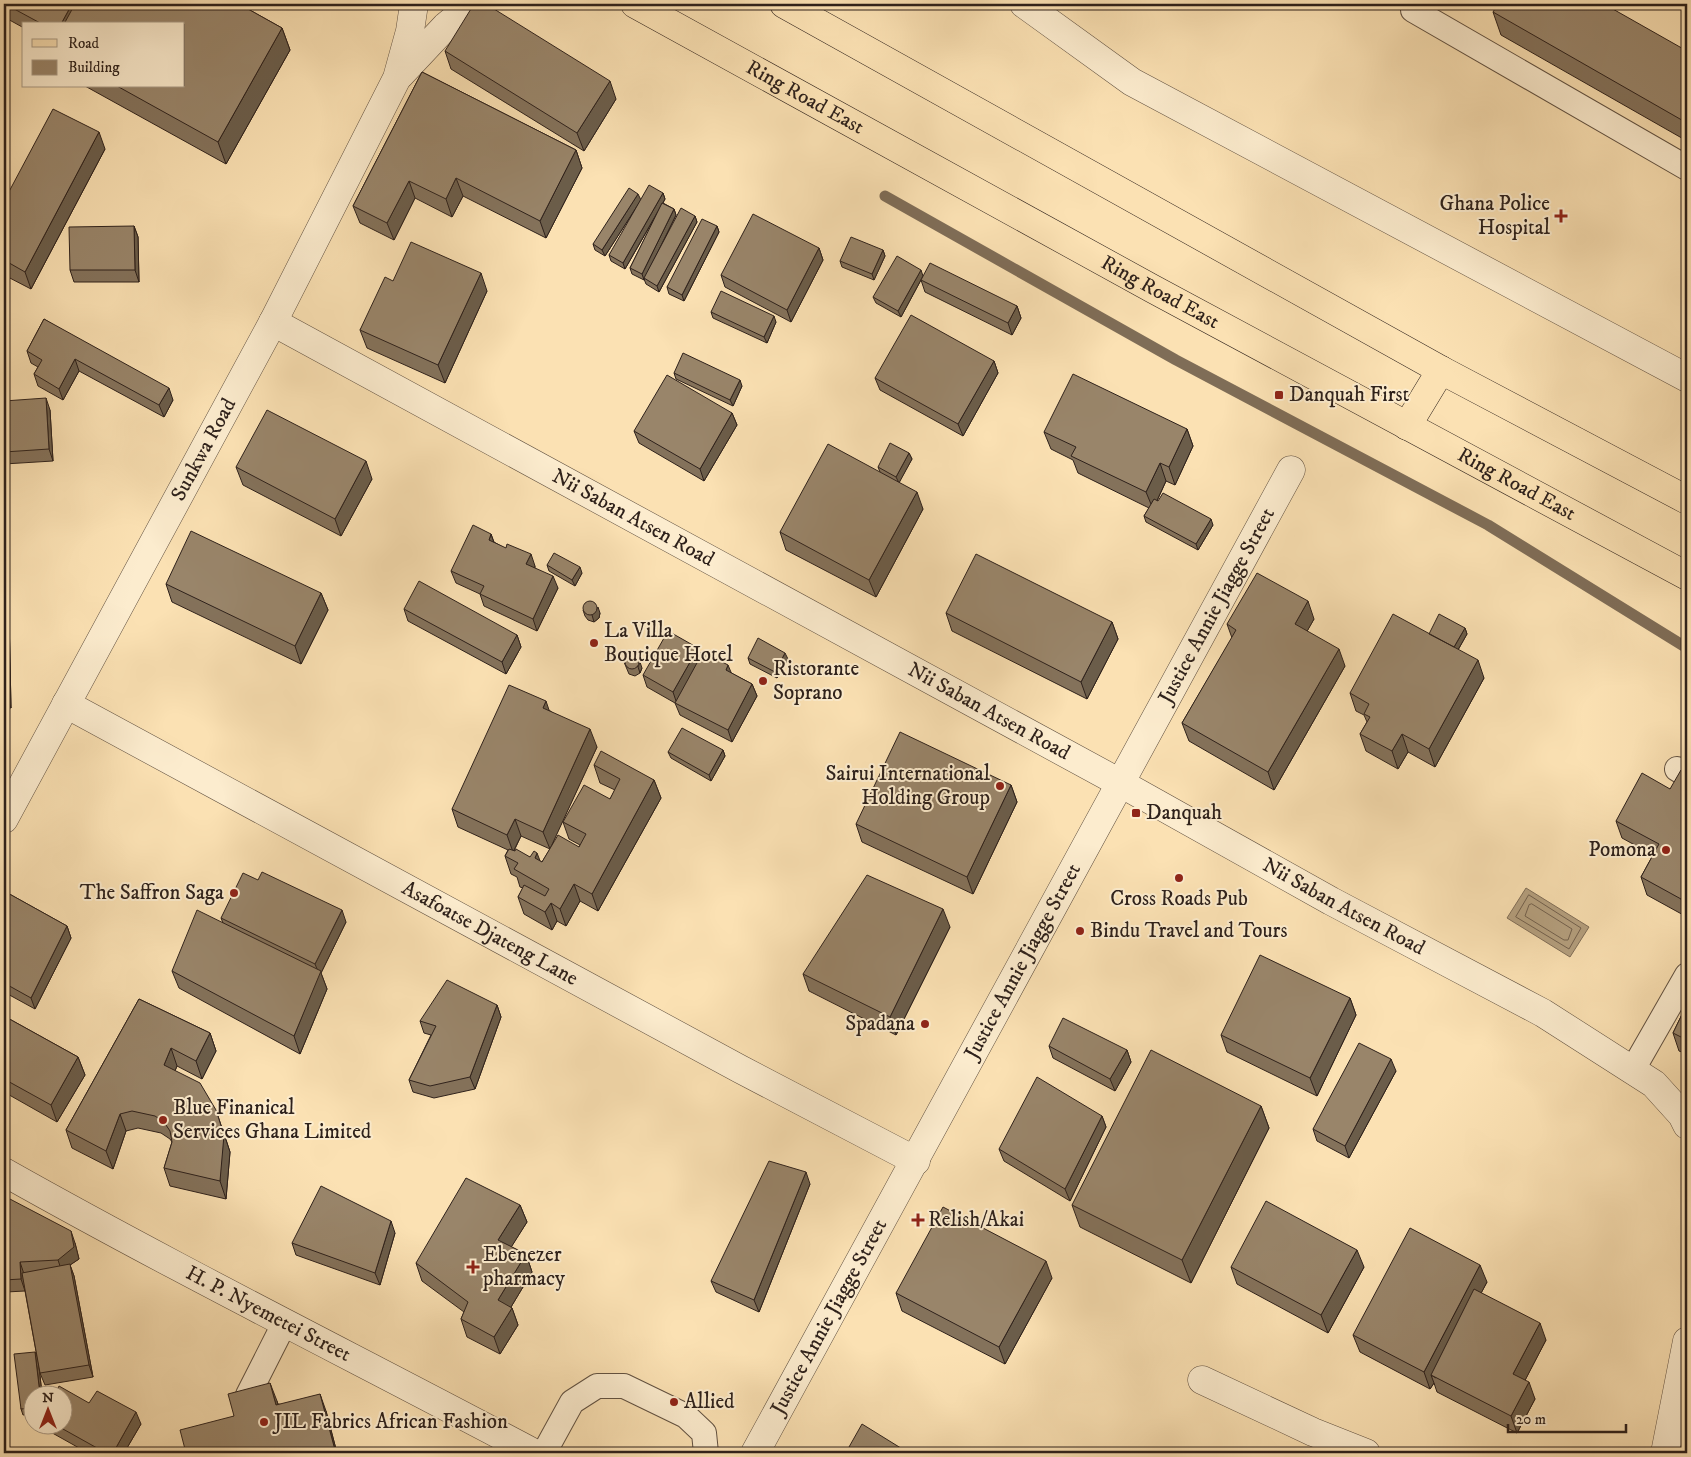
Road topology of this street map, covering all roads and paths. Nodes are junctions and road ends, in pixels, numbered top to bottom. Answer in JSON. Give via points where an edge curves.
{"nodes":[{"id":1,"x":414,"y":4,"type":"edge"},
{"id":2,"x":473,"y":4,"type":"edge"},
{"id":3,"x":636,"y":4,"type":"edge"},
{"id":4,"x":1033,"y":6,"type":"edge"},
{"id":5,"x":1409,"y":6,"type":"edge"},
{"id":6,"x":799,"y":7,"type":"edge"},
{"id":7,"x":397,"y":78,"type":"junction"},
{"id":8,"x":1687,"y":168,"type":"edge"},
{"id":9,"x":273,"y":322,"type":"junction"},
{"id":10,"x":1442,"y":370,"type":"junction"},
{"id":11,"x":1687,"y":378,"type":"edge"},
{"id":12,"x":1408,"y":426,"type":"junction"},
{"id":13,"x":1291,"y":470,"type":"dead end"},
{"id":14,"x":1687,"y":500,"type":"edge"},
{"id":15,"x":1687,"y":576,"type":"edge"},
{"id":16,"x":66,"y":704,"type":"junction"},
{"id":17,"x":1122,"y":784,"type":"junction"},
{"id":18,"x":4,"y":819,"type":"edge"},
{"id":19,"x":1687,"y":975,"type":"edge"},
{"id":20,"x":1632,"y":1071,"type":"junction"},
{"id":21,"x":1687,"y":1125,"type":"edge"},
{"id":22,"x":916,"y":1161,"type":"junction"},
{"id":23,"x":4,"y":1172,"type":"edge"},
{"id":24,"x":285,"y":1322,"type":"junction"},
{"id":25,"x":1687,"y":1341,"type":"edge"},
{"id":26,"x":1202,"y":1380,"type":"dead end"},
{"id":27,"x":248,"y":1395,"type":"edge"},
{"id":28,"x":534,"y":1453,"type":"edge"},
{"id":29,"x":544,"y":1453,"type":"edge"},
{"id":30,"x":706,"y":1453,"type":"edge"},
{"id":31,"x":755,"y":1453,"type":"edge"},
{"id":32,"x":1366,"y":1453,"type":"edge"},
{"id":33,"x":1665,"y":1453,"type":"edge"}],
"edges":[{"from":1,"to":7,"type":"street","name":"Sunkwa Road"},
{"from":2,"to":7,"type":"street","name":"Sunkwa Road","via":[[446,26]]},
{"from":3,"to":12,"type":"main road","name":"Ring Road East"},
{"from":4,"to":11,"type":"street","via":[[1132,82]]},
{"from":5,"to":8,"type":"lane"},
{"from":6,"to":10,"type":"main road"},
{"from":7,"to":9,"type":"street","name":"Sunkwa Road"},
{"from":9,"to":16,"type":"street","name":"Sunkwa Road"},
{"from":9,"to":17,"type":"street","name":"Nii Saban Atsen Road"},
{"from":10,"to":12,"type":"main road"},
{"from":10,"to":14,"type":"main road"},
{"from":12,"to":15,"type":"main road","name":"Ring Road East"},
{"from":13,"to":17,"type":"street","name":"Justice Annie Jiagge Street"},
{"from":16,"to":18,"type":"street","name":"Sunkwa Road"},
{"from":16,"to":22,"type":"street","name":"Asafoatse Djateng Lane","via":[[740,1070]]},
{"from":17,"to":20,"type":"street","name":"Nii Saban Atsen Road","via":[[1331,901],[1543,1013]]},
{"from":17,"to":22,"type":"street","name":"Justice Annie Jiagge Street"},
{"from":19,"to":20,"type":"lane"},
{"from":20,"to":21,"type":"street","name":"Nii Saban Atsen Road","via":[[1654,1084]]},
{"from":22,"to":31,"type":"street","name":"Justice Annie Jiagge Street"},
{"from":23,"to":24,"type":"street","name":"H. P. Nyemetei Street","via":[[121,1238]]},
{"from":24,"to":27,"type":"lane"},
{"from":24,"to":28,"type":"street","name":"H. P. Nyemetei Street"},
{"from":25,"to":33,"type":"street"},
{"from":26,"to":32,"type":"street"},
{"from":29,"to":30,"type":"lane","via":[[572,1402],[597,1386],[624,1386],[686,1416],[704,1433]]}]}
